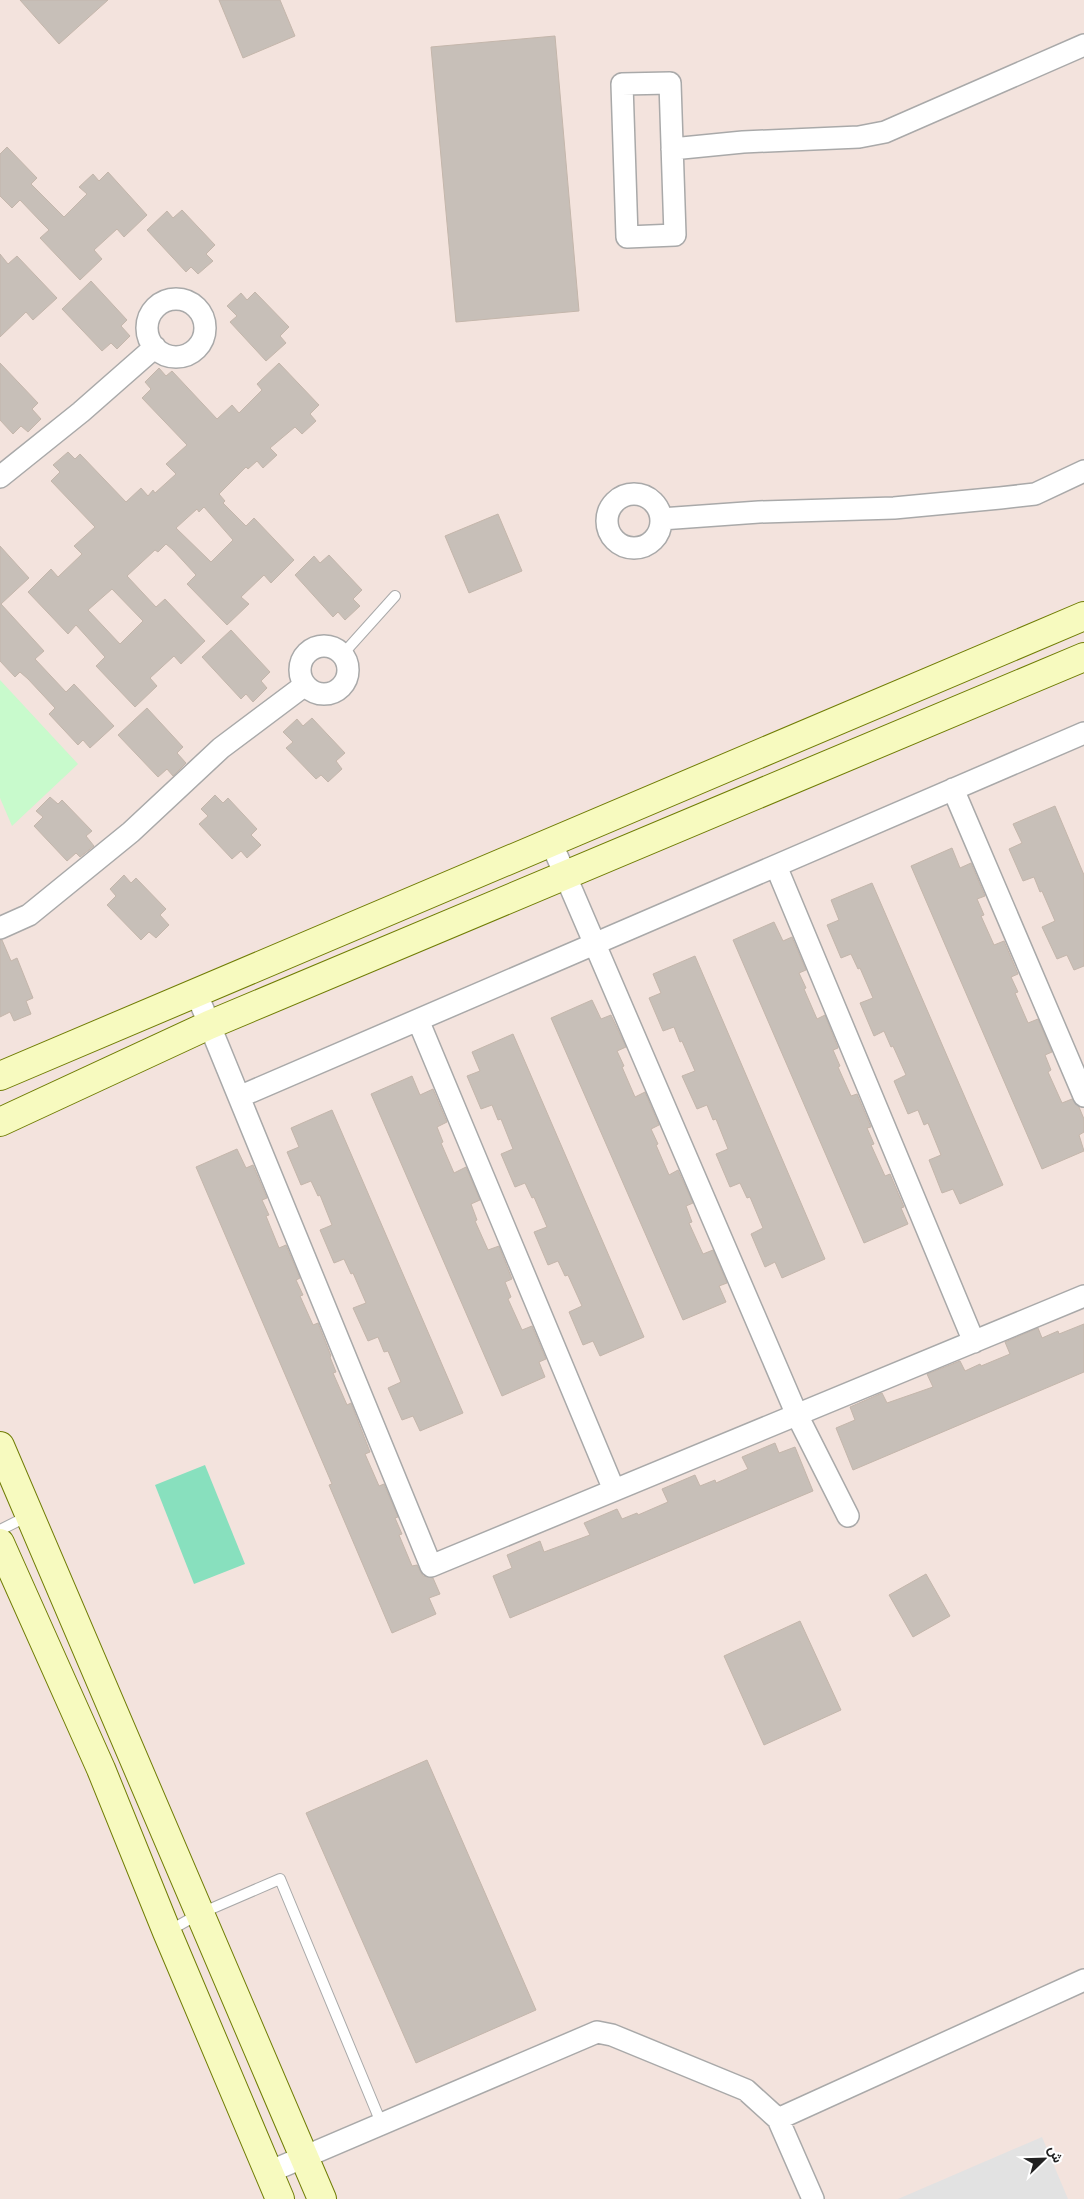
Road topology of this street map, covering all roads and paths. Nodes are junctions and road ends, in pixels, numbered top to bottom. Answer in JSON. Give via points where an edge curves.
{"nodes":[{"id":1,"x":1084,"y":45,"type":"edge"},
{"id":2,"x":672,"y":149,"type":"junction"},
{"id":3,"x":155,"y":347,"type":"dead end"},
{"id":4,"x":1084,"y":471,"type":"edge"},
{"id":5,"x":0,"y":478,"type":"edge"},
{"id":6,"x":661,"y":519,"type":"dead end"},
{"id":7,"x":395,"y":596,"type":"dead end"},
{"id":8,"x":1084,"y":616,"type":"edge"},
{"id":9,"x":342,"y":655,"type":"junction"},
{"id":10,"x":1084,"y":657,"type":"edge"},
{"id":11,"x":305,"y":685,"type":"junction"},
{"id":12,"x":1084,"y":733,"type":"edge"},
{"id":13,"x":953,"y":789,"type":"junction"},
{"id":14,"x":551,"y":842,"type":"junction"},
{"id":15,"x":776,"y":866,"type":"junction"},
{"id":16,"x":565,"y":875,"type":"junction"},
{"id":17,"x":0,"y":928,"type":"edge"},
{"id":18,"x":595,"y":944,"type":"junction"},
{"id":19,"x":196,"y":992,"type":"junction"},
{"id":20,"x":418,"y":1020,"type":"junction"},
{"id":21,"x":209,"y":1025,"type":"junction"},
{"id":22,"x":0,"y":1076,"type":"edge"},
{"id":23,"x":1084,"y":1096,"type":"edge"},
{"id":24,"x":239,"y":1097,"type":"junction"},
{"id":25,"x":0,"y":1122,"type":"edge"},
{"id":26,"x":1084,"y":1296,"type":"edge"},
{"id":27,"x":974,"y":1342,"type":"junction"},
{"id":28,"x":797,"y":1415,"type":"junction"},
{"id":29,"x":0,"y":1446,"type":"edge"},
{"id":30,"x":614,"y":1490,"type":"junction"},
{"id":31,"x":30,"y":1515,"type":"junction"},
{"id":32,"x":848,"y":1516,"type":"dead end"},
{"id":33,"x":0,"y":1530,"type":"edge"},
{"id":34,"x":0,"y":1543,"type":"edge"},
{"id":35,"x":199,"y":1914,"type":"junction"},
{"id":36,"x":167,"y":1932,"type":"junction"},
{"id":37,"x":1084,"y":1980,"type":"edge"},
{"id":38,"x":778,"y":2119,"type":"junction"},
{"id":39,"x":382,"y":2125,"type":"junction"},
{"id":40,"x":304,"y":2157,"type":"junction"},
{"id":41,"x":269,"y":2172,"type":"junction"},
{"id":42,"x":280,"y":2199,"type":"edge"},
{"id":43,"x":322,"y":2199,"type":"edge"},
{"id":44,"x":813,"y":2199,"type":"edge"}],
"edges":[{"from":1,"to":2,"type":"street","via":[[885,132],[859,137]]},
{"from":2,"to":2,"type":"street","via":[[670,83],[622,84],[627,237],[675,235]]},
{"from":3,"to":5,"type":"street"},
{"from":4,"to":6,"type":"street","via":[[1035,494],[1000,498],[894,508]]},
{"from":7,"to":9,"type":"lane"},
{"from":8,"to":14,"type":"street"},
{"from":9,"to":11,"type":"street","via":[[329,647],[308,653],[300,672]]},
{"from":9,"to":11,"type":"street","via":[[348,670],[347,678],[337,690],[317,693]]},
{"from":10,"to":16,"type":"street"},
{"from":11,"to":17,"type":"street","via":[[220,748],[131,832],[29,915]]},
{"from":12,"to":13,"type":"street"},
{"from":13,"to":15,"type":"street"},
{"from":13,"to":23,"type":"street"},
{"from":14,"to":16,"type":"street"},
{"from":14,"to":19,"type":"street"},
{"from":15,"to":18,"type":"street"},
{"from":15,"to":27,"type":"street"},
{"from":16,"to":18,"type":"street"},
{"from":16,"to":21,"type":"street"},
{"from":18,"to":20,"type":"street"},
{"from":18,"to":28,"type":"street"},
{"from":19,"to":21,"type":"street"},
{"from":19,"to":22,"type":"street"},
{"from":20,"to":24,"type":"street"},
{"from":20,"to":30,"type":"street"},
{"from":21,"to":24,"type":"street"},
{"from":21,"to":25,"type":"street"},
{"from":24,"to":30,"type":"street","via":[[431,1566]]},
{"from":26,"to":27,"type":"street"},
{"from":27,"to":28,"type":"street"},
{"from":28,"to":30,"type":"street"},
{"from":28,"to":32,"type":"street"},
{"from":29,"to":31,"type":"street"},
{"from":31,"to":33,"type":"lane"},
{"from":31,"to":35,"type":"street"},
{"from":34,"to":36,"type":"street","via":[[101,1769]]},
{"from":35,"to":36,"type":"lane"},
{"from":35,"to":39,"type":"lane","via":[[280,1879]]},
{"from":35,"to":40,"type":"street"},
{"from":36,"to":41,"type":"street"},
{"from":37,"to":38,"type":"street"},
{"from":38,"to":39,"type":"street","via":[[746,2090],[612,2034],[597,2032]]},
{"from":38,"to":44,"type":"street"},
{"from":39,"to":40,"type":"street"},
{"from":40,"to":41,"type":"street"},
{"from":40,"to":43,"type":"street"},
{"from":41,"to":42,"type":"street"}]}
